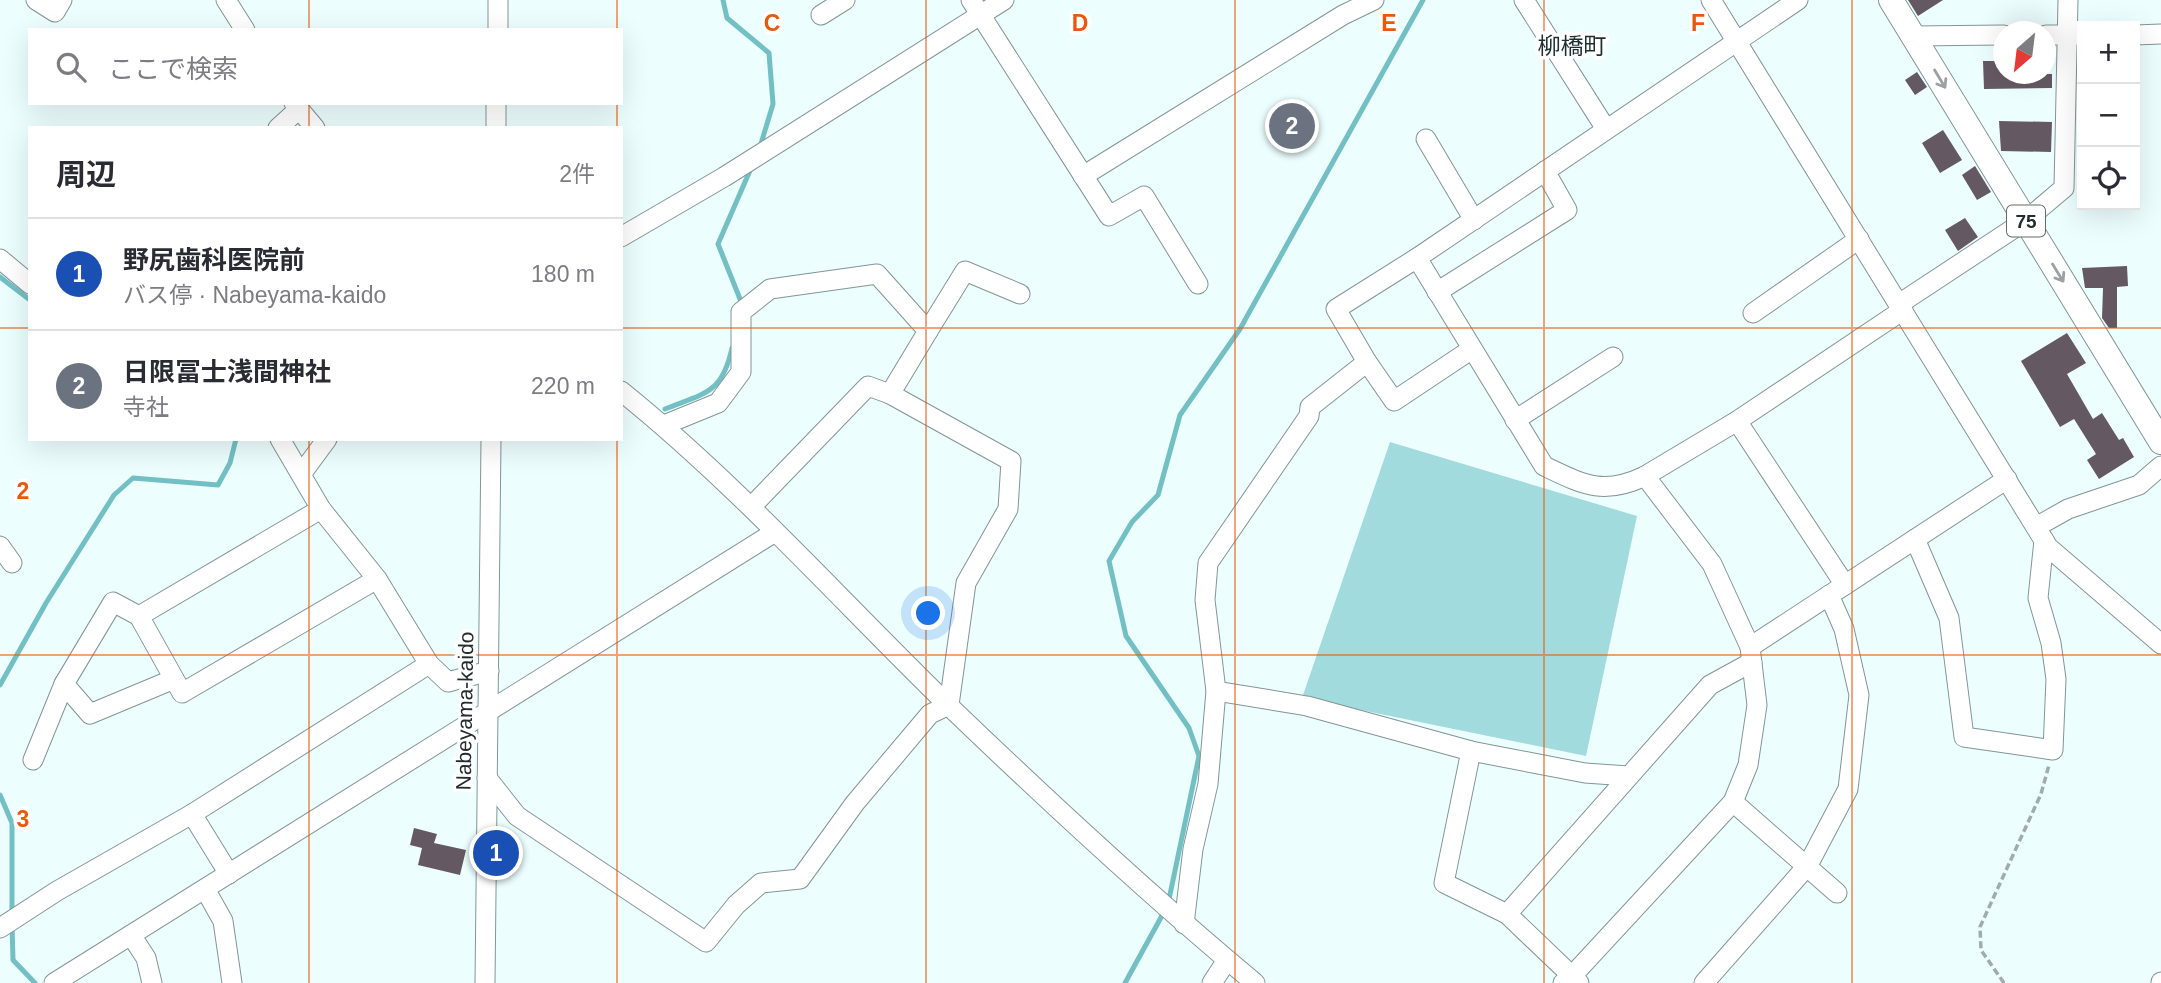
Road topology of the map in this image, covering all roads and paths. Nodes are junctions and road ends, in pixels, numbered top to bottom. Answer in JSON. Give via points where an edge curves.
{"nodes":[{"id":1,"x":36,"y":0,"type":"edge"},
{"id":2,"x":62,"y":0,"type":"edge"},
{"id":3,"x":226,"y":0,"type":"edge"},
{"id":4,"x":498,"y":0,"type":"edge"},
{"id":5,"x":845,"y":0,"type":"edge"},
{"id":6,"x":1004,"y":0,"type":"edge"},
{"id":7,"x":1374,"y":0,"type":"edge"},
{"id":8,"x":1524,"y":0,"type":"edge"},
{"id":9,"x":1711,"y":0,"type":"edge"},
{"id":10,"x":1798,"y":0,"type":"edge"},
{"id":11,"x":1891,"y":0,"type":"edge"},
{"id":12,"x":2068,"y":0,"type":"edge"},
{"id":13,"x":976,"y":8,"type":"edge"},
{"id":14,"x":1338,"y":8,"type":"edge"},
{"id":15,"x":821,"y":15,"type":"dead end"},
{"id":16,"x":244,"y":28,"type":"edge"},
{"id":17,"x":498,"y":28,"type":"edge"},
{"id":18,"x":2161,"y":34,"type":"edge"},
{"id":19,"x":2056,"y":35,"type":"edge"},
{"id":20,"x":2075,"y":35,"type":"edge"},
{"id":21,"x":2140,"y":35,"type":"edge"},
{"id":22,"x":1913,"y":36,"type":"junction"},
{"id":23,"x":1993,"y":36,"type":"edge"},
{"id":24,"x":1737,"y":42,"type":"junction"},
{"id":25,"x":496,"y":105,"type":"edge"},
{"id":26,"x":296,"y":106,"type":"edge"},
{"id":27,"x":280,"y":126,"type":"edge"},
{"id":28,"x":313,"y":126,"type":"edge"},
{"id":29,"x":496,"y":126,"type":"edge"},
{"id":30,"x":1606,"y":129,"type":"junction"},
{"id":31,"x":1426,"y":139,"type":"dead end"},
{"id":32,"x":1545,"y":171,"type":"junction"},
{"id":33,"x":1083,"y":176,"type":"junction"},
{"id":34,"x":1474,"y":220,"type":"junction"},
{"id":35,"x":2025,"y":221,"type":"junction"},
{"id":36,"x":623,"y":236,"type":"edge"},
{"id":37,"x":1859,"y":239,"type":"junction"},
{"id":38,"x":1417,"y":258,"type":"junction"},
{"id":39,"x":0,"y":259,"type":"edge"},
{"id":40,"x":28,"y":282,"type":"edge"},
{"id":41,"x":1198,"y":284,"type":"dead end"},
{"id":42,"x":1437,"y":292,"type":"junction"},
{"id":43,"x":1020,"y":294,"type":"dead end"},
{"id":44,"x":1901,"y":307,"type":"junction"},
{"id":45,"x":1753,"y":313,"type":"dead end"},
{"id":46,"x":928,"y":331,"type":"junction"},
{"id":47,"x":1472,"y":349,"type":"junction"},
{"id":48,"x":1613,"y":357,"type":"dead end"},
{"id":49,"x":1367,"y":362,"type":"junction"},
{"id":50,"x":623,"y":393,"type":"edge"},
{"id":51,"x":890,"y":394,"type":"junction"},
{"id":52,"x":1515,"y":419,"type":"junction"},
{"id":53,"x":1737,"y":421,"type":"junction"},
{"id":54,"x":664,"y":425,"type":"junction"},
{"id":55,"x":281,"y":441,"type":"edge"},
{"id":56,"x":326,"y":441,"type":"edge"},
{"id":57,"x":491,"y":441,"type":"edge"},
{"id":58,"x":2161,"y":442,"type":"edge"},
{"id":59,"x":2161,"y":466,"type":"edge"},
{"id":60,"x":302,"y":473,"type":"junction"},
{"id":61,"x":1645,"y":476,"type":"junction"},
{"id":62,"x":2007,"y":480,"type":"junction"},
{"id":63,"x":751,"y":507,"type":"junction"},
{"id":64,"x":321,"y":509,"type":"junction"},
{"id":65,"x":775,"y":532,"type":"junction"},
{"id":66,"x":2040,"y":534,"type":"junction"},
{"id":67,"x":1915,"y":539,"type":"junction"},
{"id":68,"x":0,"y":545,"type":"edge"},
{"id":69,"x":12,"y":563,"type":"dead end"},
{"id":70,"x":377,"y":579,"type":"junction"},
{"id":71,"x":1837,"y":590,"type":"junction"},
{"id":72,"x":139,"y":616,"type":"junction"},
{"id":73,"x":2161,"y":644,"type":"edge"},
{"id":74,"x":1751,"y":654,"type":"junction"},
{"id":75,"x":429,"y":664,"type":"junction"},
{"id":76,"x":489,"y":671,"type":"junction"},
{"id":77,"x":174,"y":679,"type":"junction"},
{"id":78,"x":64,"y":684,"type":"junction"},
{"id":79,"x":1216,"y":691,"type":"junction"},
{"id":80,"x":949,"y":705,"type":"junction"},
{"id":81,"x":488,"y":711,"type":"junction"},
{"id":82,"x":2053,"y":750,"type":"junction"},
{"id":83,"x":1472,"y":751,"type":"junction"},
{"id":84,"x":33,"y":760,"type":"dead end"},
{"id":85,"x":1628,"y":776,"type":"junction"},
{"id":86,"x":487,"y":778,"type":"junction"},
{"id":87,"x":1733,"y":802,"type":"junction"},
{"id":88,"x":192,"y":814,"type":"junction"},
{"id":89,"x":1808,"y":866,"type":"junction"},
{"id":90,"x":229,"y":874,"type":"junction"},
{"id":91,"x":205,"y":889,"type":"junction"},
{"id":92,"x":1837,"y":893,"type":"dead end"},
{"id":93,"x":1507,"y":914,"type":"junction"},
{"id":94,"x":1184,"y":924,"type":"junction"},
{"id":95,"x":0,"y":928,"type":"edge"},
{"id":96,"x":131,"y":935,"type":"junction"},
{"id":97,"x":1227,"y":960,"type":"junction"},
{"id":98,"x":1571,"y":981,"type":"edge"},
{"id":99,"x":54,"y":983,"type":"edge"},
{"id":100,"x":152,"y":983,"type":"edge"},
{"id":101,"x":232,"y":983,"type":"edge"},
{"id":102,"x":485,"y":983,"type":"edge"},
{"id":103,"x":1212,"y":983,"type":"edge"},
{"id":104,"x":1255,"y":983,"type":"edge"},
{"id":105,"x":1704,"y":983,"type":"edge"},
{"id":106,"x":2004,"y":983,"type":"edge"}],
"edges":[{"from":1,"to":2,"type":"street","via":[[55,12]]},
{"from":3,"to":16,"type":"street"},
{"from":4,"to":17,"type":"street"},
{"from":5,"to":15,"type":"street"},
{"from":6,"to":13,"type":"street"},
{"from":7,"to":14,"type":"street"},
{"from":8,"to":30,"type":"street"},
{"from":9,"to":24,"type":"street"},
{"from":10,"to":24,"type":"street"},
{"from":11,"to":22,"type":"main road","number":"75"},
{"from":12,"to":20,"type":"street"},
{"from":13,"to":33,"type":"street"},
{"from":13,"to":36,"type":"street","via":[[724,177]]},
{"from":14,"to":33,"type":"street"},
{"from":18,"to":21,"type":"street"},
{"from":19,"to":20,"type":"street"},
{"from":20,"to":35,"type":"street","via":[[2064,188]]},
{"from":22,"to":23,"type":"street"},
{"from":22,"to":35,"type":"main road","number":"75","one_way":true},
{"from":24,"to":30,"type":"street"},
{"from":24,"to":37,"type":"street"},
{"from":25,"to":29,"type":"street"},
{"from":26,"to":27,"type":"street"},
{"from":26,"to":28,"type":"street"},
{"from":30,"to":32,"type":"street"},
{"from":31,"to":34,"type":"street"},
{"from":32,"to":34,"type":"street"},
{"from":32,"to":42,"type":"street","via":[[1567,210]]},
{"from":33,"to":41,"type":"street","via":[[1109,216],[1144,196]]},
{"from":34,"to":38,"type":"street"},
{"from":35,"to":44,"type":"street"},
{"from":35,"to":58,"type":"main road","number":"75","one_way":true},
{"from":37,"to":44,"type":"street"},
{"from":37,"to":45,"type":"street"},
{"from":38,"to":42,"type":"street"},
{"from":38,"to":49,"type":"street","via":[[1336,309]]},
{"from":39,"to":40,"type":"street"},
{"from":42,"to":47,"type":"street"},
{"from":43,"to":46,"type":"street","via":[[965,271]]},
{"from":44,"to":53,"type":"street"},
{"from":44,"to":62,"type":"street"},
{"from":46,"to":51,"type":"street"},
{"from":46,"to":54,"type":"street","via":[[877,275],[770,289],[741,313],[741,372],[718,403]]},
{"from":47,"to":49,"type":"street","via":[[1394,401]]},
{"from":47,"to":52,"type":"street"},
{"from":48,"to":52,"type":"street"},
{"from":49,"to":79,"type":"street","via":[[1310,407],[1309,416],[1208,563],[1205,600]]},
{"from":50,"to":54,"type":"street"},
{"from":51,"to":63,"type":"street","via":[[868,386]]},
{"from":51,"to":80,"type":"street","via":[[1011,461],[1008,509],[966,583]]},
{"from":52,"to":61,"type":"street","via":[[1544,466],[1578,482],[1614,488]]},
{"from":53,"to":61,"type":"street"},
{"from":53,"to":71,"type":"street"},
{"from":54,"to":63,"type":"street"},
{"from":55,"to":60,"type":"street"},
{"from":56,"to":60,"type":"street"},
{"from":57,"to":76,"type":"street","name":"Nabeyama-kaido"},
{"from":59,"to":66,"type":"street","via":[[2139,485],[2068,509]]},
{"from":60,"to":64,"type":"street"},
{"from":61,"to":74,"type":"street","via":[[1712,564]]},
{"from":62,"to":66,"type":"street"},
{"from":62,"to":67,"type":"street"},
{"from":63,"to":65,"type":"street"},
{"from":64,"to":70,"type":"street"},
{"from":64,"to":72,"type":"street"},
{"from":65,"to":80,"type":"street"},
{"from":65,"to":81,"type":"street"},
{"from":66,"to":73,"type":"street"},
{"from":66,"to":82,"type":"street","via":[[2038,598],[2056,679]]},
{"from":67,"to":71,"type":"street"},
{"from":67,"to":82,"type":"street","via":[[1949,618],[1964,737]]},
{"from":68,"to":69,"type":"street"},
{"from":70,"to":75,"type":"street"},
{"from":70,"to":77,"type":"street","via":[[182,693]]},
{"from":71,"to":74,"type":"street"},
{"from":71,"to":89,"type":"street","via":[[1859,695],[1848,789]]},
{"from":72,"to":77,"type":"street"},
{"from":72,"to":78,"type":"street","via":[[113,602]]},
{"from":74,"to":85,"type":"street","via":[[1710,684]]},
{"from":74,"to":87,"type":"street","via":[[1757,705],[1748,765]]},
{"from":75,"to":76,"type":"street","via":[[448,682]]},
{"from":75,"to":88,"type":"street"},
{"from":76,"to":81,"type":"street","name":"Nabeyama-kaido"},
{"from":77,"to":78,"type":"street","via":[[90,714]]},
{"from":78,"to":84,"type":"street"},
{"from":79,"to":83,"type":"street","via":[[1307,706]]},
{"from":79,"to":94,"type":"street","via":[[1208,784],[1193,849]]},
{"from":80,"to":86,"type":"street","via":[[930,714],[855,803],[800,879],[761,883],[706,942],[517,816]]},
{"from":80,"to":94,"type":"street"},
{"from":81,"to":86,"type":"street","name":"Nabeyama-kaido"},
{"from":81,"to":90,"type":"street"},
{"from":82,"to":106,"type":"path","via":[[2041,794],[1980,928],[1981,950]]},
{"from":83,"to":85,"type":"street","via":[[1585,774]]},
{"from":83,"to":93,"type":"street","via":[[1444,883]]},
{"from":85,"to":93,"type":"street"},
{"from":86,"to":102,"type":"street","name":"Nabeyama-kaido"},
{"from":87,"to":89,"type":"street"},
{"from":87,"to":98,"type":"street"},
{"from":88,"to":90,"type":"street"},
{"from":88,"to":95,"type":"street"},
{"from":89,"to":92,"type":"street"},
{"from":89,"to":105,"type":"street"},
{"from":90,"to":91,"type":"street"},
{"from":91,"to":96,"type":"street"},
{"from":91,"to":101,"type":"street","via":[[223,921]]},
{"from":93,"to":98,"type":"street"},
{"from":94,"to":97,"type":"street"},
{"from":96,"to":99,"type":"street"},
{"from":96,"to":100,"type":"street","via":[[146,958]]},
{"from":97,"to":103,"type":"street"},
{"from":97,"to":104,"type":"street"}]}
